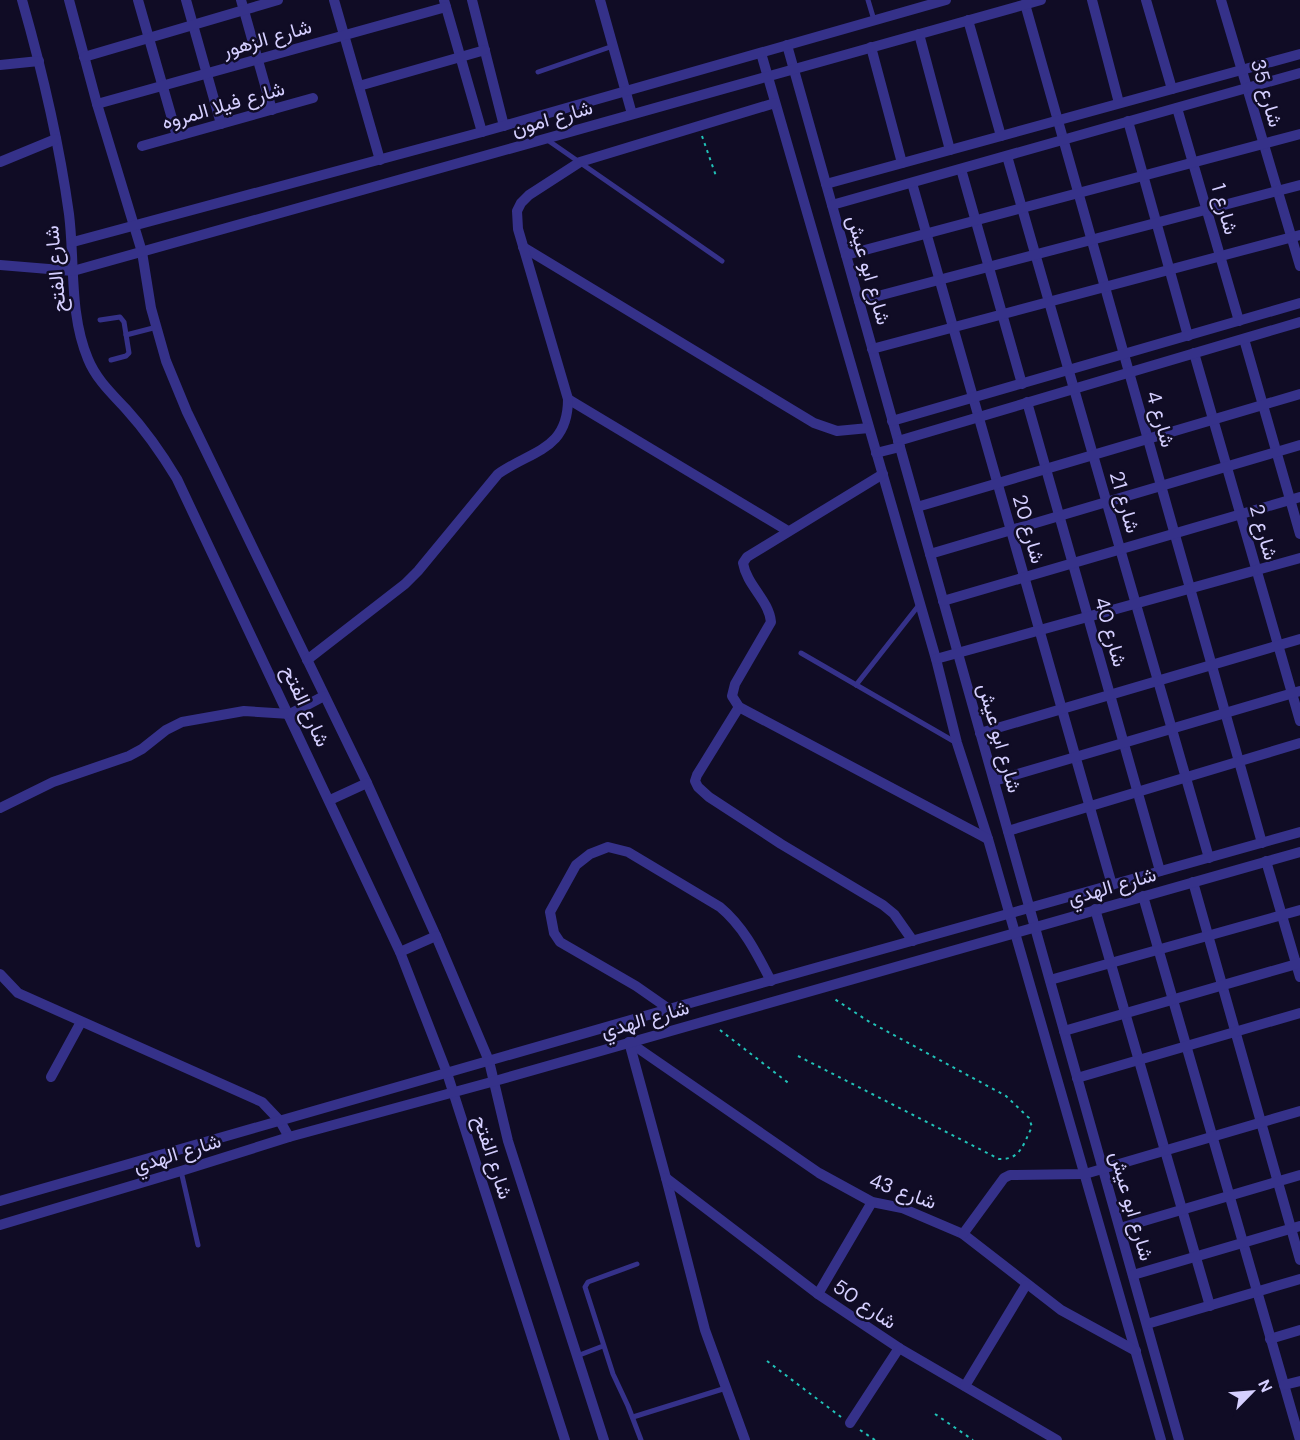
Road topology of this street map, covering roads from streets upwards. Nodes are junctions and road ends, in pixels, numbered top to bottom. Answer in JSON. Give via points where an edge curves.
{"nodes":[{"id":1,"x":22,"y":0,"type":"edge"},
{"id":2,"x":69,"y":0,"type":"edge"},
{"id":3,"x":138,"y":0,"type":"edge"},
{"id":4,"x":186,"y":0,"type":"edge"},
{"id":5,"x":278,"y":0,"type":"edge"},
{"id":6,"x":334,"y":0,"type":"edge"},
{"id":7,"x":472,"y":0,"type":"edge"},
{"id":8,"x":600,"y":0,"type":"edge"},
{"id":9,"x":945,"y":0,"type":"edge"},
{"id":10,"x":1041,"y":0,"type":"edge"},
{"id":11,"x":1092,"y":0,"type":"edge"},
{"id":12,"x":1146,"y":0,"type":"edge"},
{"id":13,"x":1221,"y":0,"type":"edge"},
{"id":14,"x":445,"y":3,"type":"edge"},
{"id":15,"x":1025,"y":4,"type":"junction"},
{"id":16,"x":242,"y":5,"type":"edge"},
{"id":17,"x":968,"y":20,"type":"junction"},
{"id":18,"x":194,"y":25,"type":"junction"},
{"id":19,"x":919,"y":34,"type":"junction"},
{"id":20,"x":344,"y":35,"type":"junction"},
{"id":21,"x":149,"y":38,"type":"junction"},
{"id":22,"x":787,"y":45,"type":"junction"},
{"id":23,"x":871,"y":47,"type":"junction"},
{"id":24,"x":485,"y":50,"type":"junction"},
{"id":25,"x":761,"y":52,"type":"junction"},
{"id":26,"x":1300,"y":54,"type":"edge"},
{"id":27,"x":84,"y":57,"type":"junction"},
{"id":28,"x":461,"y":57,"type":"junction"},
{"id":29,"x":257,"y":59,"type":"junction"},
{"id":30,"x":39,"y":61,"type":"junction"},
{"id":31,"x":0,"y":65,"type":"edge"},
{"id":32,"x":794,"y":69,"type":"junction"},
{"id":33,"x":1242,"y":70,"type":"junction"},
{"id":34,"x":207,"y":73,"type":"junction"},
{"id":35,"x":1300,"y":73,"type":"edge"},
{"id":36,"x":768,"y":76,"type":"junction"},
{"id":37,"x":163,"y":85,"type":"junction"},
{"id":38,"x":359,"y":86,"type":"junction"},
{"id":39,"x":1247,"y":88,"type":"junction"},
{"id":40,"x":1172,"y":89,"type":"junction"},
{"id":41,"x":625,"y":91,"type":"junction"},
{"id":42,"x":313,"y":98,"type":"dead end"},
{"id":43,"x":775,"y":103,"type":"junction"},
{"id":44,"x":1119,"y":103,"type":"junction"},
{"id":45,"x":97,"y":104,"type":"junction"},
{"id":46,"x":1177,"y":108,"type":"junction"},
{"id":47,"x":272,"y":110,"type":"junction"},
{"id":48,"x":632,"y":114,"type":"junction"},
{"id":49,"x":1058,"y":120,"type":"junction"},
{"id":50,"x":1128,"y":122,"type":"junction"},
{"id":51,"x":221,"y":124,"type":"junction"},
{"id":52,"x":504,"y":126,"type":"junction"},
{"id":53,"x":482,"y":132,"type":"junction"},
{"id":54,"x":1300,"y":134,"type":"edge"},
{"id":55,"x":177,"y":136,"type":"junction"},
{"id":56,"x":1001,"y":136,"type":"junction"},
{"id":57,"x":56,"y":139,"type":"junction"},
{"id":58,"x":1063,"y":140,"type":"junction"},
{"id":59,"x":1263,"y":144,"type":"junction"},
{"id":60,"x":142,"y":146,"type":"dead end"},
{"id":61,"x":950,"y":150,"type":"junction"},
{"id":62,"x":1007,"y":156,"type":"junction"},
{"id":63,"x":380,"y":160,"type":"junction"},
{"id":64,"x":0,"y":162,"type":"edge"},
{"id":65,"x":1192,"y":162,"type":"junction"},
{"id":66,"x":902,"y":163,"type":"junction"},
{"id":67,"x":961,"y":169,"type":"junction"},
{"id":68,"x":1143,"y":176,"type":"junction"},
{"id":69,"x":912,"y":183,"type":"junction"},
{"id":70,"x":826,"y":184,"type":"junction"},
{"id":71,"x":1300,"y":185,"type":"edge"},
{"id":72,"x":1277,"y":190,"type":"junction"},
{"id":73,"x":1078,"y":193,"type":"junction"},
{"id":74,"x":832,"y":205,"type":"junction"},
{"id":75,"x":1022,"y":208,"type":"junction"},
{"id":76,"x":1206,"y":209,"type":"junction"},
{"id":77,"x":976,"y":220,"type":"junction"},
{"id":78,"x":1156,"y":223,"type":"junction"},
{"id":79,"x":133,"y":226,"type":"junction"},
{"id":80,"x":926,"y":234,"type":"junction"},
{"id":81,"x":1296,"y":236,"type":"edge"},
{"id":82,"x":1091,"y":240,"type":"junction"},
{"id":83,"x":73,"y":242,"type":"junction"},
{"id":84,"x":523,"y":247,"type":"junction"},
{"id":85,"x":142,"y":252,"type":"junction"},
{"id":86,"x":1036,"y":254,"type":"junction"},
{"id":87,"x":846,"y":255,"type":"junction"},
{"id":88,"x":1220,"y":256,"type":"junction"},
{"id":89,"x":0,"y":265,"type":"edge"},
{"id":90,"x":1300,"y":266,"type":"edge"},
{"id":91,"x":989,"y":267,"type":"junction"},
{"id":92,"x":1170,"y":270,"type":"junction"},
{"id":93,"x":73,"y":271,"type":"junction"},
{"id":94,"x":939,"y":280,"type":"junction"},
{"id":95,"x":1105,"y":287,"type":"junction"},
{"id":96,"x":859,"y":301,"type":"junction"},
{"id":97,"x":1049,"y":302,"type":"junction"},
{"id":98,"x":1300,"y":303,"type":"edge"},
{"id":99,"x":1002,"y":314,"type":"junction"},
{"id":100,"x":1239,"y":321,"type":"junction"},
{"id":101,"x":1300,"y":322,"type":"edge"},
{"id":102,"x":953,"y":327,"type":"junction"},
{"id":103,"x":1188,"y":336,"type":"junction"},
{"id":104,"x":1244,"y":339,"type":"junction"},
{"id":105,"x":872,"y":349,"type":"junction"},
{"id":106,"x":1194,"y":353,"type":"junction"},
{"id":107,"x":1124,"y":354,"type":"junction"},
{"id":108,"x":1069,"y":370,"type":"junction"},
{"id":109,"x":1129,"y":372,"type":"junction"},
{"id":110,"x":1022,"y":384,"type":"junction"},
{"id":111,"x":1074,"y":389,"type":"junction"},
{"id":112,"x":1300,"y":394,"type":"edge"},
{"id":113,"x":973,"y":398,"type":"junction"},
{"id":114,"x":568,"y":399,"type":"junction"},
{"id":115,"x":1028,"y":402,"type":"junction"},
{"id":116,"x":1263,"y":405,"type":"junction"},
{"id":117,"x":978,"y":417,"type":"junction"},
{"id":118,"x":1213,"y":419,"type":"junction"},
{"id":119,"x":892,"y":421,"type":"junction"},
{"id":120,"x":869,"y":428,"type":"junction"},
{"id":121,"x":1148,"y":438,"type":"junction"},
{"id":122,"x":899,"y":444,"type":"junction"},
{"id":123,"x":1300,"y":445,"type":"edge"},
{"id":124,"x":1277,"y":452,"type":"junction"},
{"id":125,"x":876,"y":453,"type":"junction"},
{"id":126,"x":1093,"y":455,"type":"junction"},
{"id":127,"x":1226,"y":467,"type":"junction"},
{"id":128,"x":1046,"y":468,"type":"junction"},
{"id":129,"x":883,"y":474,"type":"junction"},
{"id":130,"x":997,"y":483,"type":"junction"},
{"id":131,"x":1161,"y":486,"type":"junction"},
{"id":132,"x":1295,"y":498,"type":"edge"},
{"id":133,"x":1106,"y":502,"type":"junction"},
{"id":134,"x":917,"y":507,"type":"junction"},
{"id":135,"x":1240,"y":514,"type":"junction"},
{"id":136,"x":1060,"y":516,"type":"junction"},
{"id":137,"x":1011,"y":530,"type":"junction"},
{"id":138,"x":788,"y":531,"type":"junction"},
{"id":139,"x":1174,"y":533,"type":"junction"},
{"id":140,"x":1300,"y":534,"type":"edge"},
{"id":141,"x":1120,"y":549,"type":"junction"},
{"id":142,"x":930,"y":554,"type":"junction"},
{"id":143,"x":1300,"y":558,"type":"edge"},
{"id":144,"x":1073,"y":563,"type":"junction"},
{"id":145,"x":1256,"y":570,"type":"junction"},
{"id":146,"x":1024,"y":577,"type":"junction"},
{"id":147,"x":1190,"y":588,"type":"junction"},
{"id":148,"x":943,"y":601,"type":"junction"},
{"id":149,"x":1136,"y":603,"type":"junction"},
{"id":150,"x":1088,"y":616,"type":"junction"},
{"id":151,"x":1040,"y":630,"type":"junction"},
{"id":152,"x":1300,"y":639,"type":"edge"},
{"id":153,"x":1278,"y":645,"type":"junction"},
{"id":154,"x":958,"y":653,"type":"junction"},
{"id":155,"x":936,"y":659,"type":"junction"},
{"id":156,"x":307,"y":660,"type":"junction"},
{"id":157,"x":1212,"y":665,"type":"junction"},
{"id":158,"x":1158,"y":681,"type":"junction"},
{"id":159,"x":1296,"y":692,"type":"edge"},
{"id":160,"x":1110,"y":695,"type":"junction"},
{"id":161,"x":324,"y":696,"type":"junction"},
{"id":162,"x":739,"y":707,"type":"junction"},
{"id":163,"x":1062,"y":709,"type":"junction"},
{"id":164,"x":1225,"y":713,"type":"junction"},
{"id":165,"x":290,"y":714,"type":"junction"},
{"id":166,"x":1300,"y":721,"type":"edge"},
{"id":167,"x":1172,"y":729,"type":"junction"},
{"id":168,"x":980,"y":733,"type":"junction"},
{"id":169,"x":1124,"y":743,"type":"junction"},
{"id":170,"x":1300,"y":743,"type":"edge"},
{"id":171,"x":1076,"y":757,"type":"junction"},
{"id":172,"x":1239,"y":761,"type":"junction"},
{"id":173,"x":1185,"y":777,"type":"junction"},
{"id":174,"x":994,"y":781,"type":"junction"},
{"id":175,"x":367,"y":783,"type":"junction"},
{"id":176,"x":1138,"y":792,"type":"junction"},
{"id":177,"x":330,"y":800,"type":"junction"},
{"id":178,"x":1090,"y":806,"type":"junction"},
{"id":179,"x":0,"y":808,"type":"edge"},
{"id":180,"x":1008,"y":831,"type":"junction"},
{"id":181,"x":1300,"y":832,"type":"edge"},
{"id":182,"x":988,"y":839,"type":"junction"},
{"id":183,"x":1262,"y":843,"type":"junction"},
{"id":184,"x":1300,"y":852,"type":"edge"},
{"id":185,"x":1209,"y":858,"type":"junction"},
{"id":186,"x":1266,"y":861,"type":"junction"},
{"id":187,"x":1160,"y":871,"type":"junction"},
{"id":188,"x":1193,"y":882,"type":"junction"},
{"id":189,"x":1112,"y":885,"type":"junction"},
{"id":190,"x":1143,"y":896,"type":"junction"},
{"id":191,"x":1029,"y":908,"type":"junction"},
{"id":192,"x":1095,"y":909,"type":"junction"},
{"id":193,"x":1300,"y":910,"type":"edge"},
{"id":194,"x":1009,"y":914,"type":"junction"},
{"id":195,"x":1282,"y":915,"type":"junction"},
{"id":196,"x":1035,"y":926,"type":"junction"},
{"id":197,"x":1015,"y":932,"type":"junction"},
{"id":198,"x":436,"y":936,"type":"junction"},
{"id":199,"x":1208,"y":936,"type":"junction"},
{"id":200,"x":913,"y":941,"type":"junction"},
{"id":201,"x":1158,"y":950,"type":"junction"},
{"id":202,"x":400,"y":952,"type":"junction"},
{"id":203,"x":1110,"y":963,"type":"junction"},
{"id":204,"x":1298,"y":963,"type":"edge"},
{"id":205,"x":0,"y":974,"type":"edge"},
{"id":206,"x":1300,"y":977,"type":"edge"},
{"id":207,"x":1050,"y":980,"type":"junction"},
{"id":208,"x":771,"y":981,"type":"junction"},
{"id":209,"x":1222,"y":985,"type":"junction"},
{"id":210,"x":1173,"y":1000,"type":"junction"},
{"id":211,"x":669,"y":1009,"type":"junction"},
{"id":212,"x":1300,"y":1013,"type":"edge"},
{"id":213,"x":1125,"y":1014,"type":"junction"},
{"id":214,"x":81,"y":1022,"type":"junction"},
{"id":215,"x":1064,"y":1031,"type":"junction"},
{"id":216,"x":1236,"y":1032,"type":"junction"},
{"id":217,"x":629,"y":1042,"type":"junction"},
{"id":218,"x":1186,"y":1046,"type":"junction"},
{"id":219,"x":1139,"y":1060,"type":"junction"},
{"id":220,"x":489,"y":1061,"type":"junction"},
{"id":221,"x":447,"y":1073,"type":"junction"},
{"id":222,"x":51,"y":1077,"type":"dead end"},
{"id":223,"x":1077,"y":1078,"type":"junction"},
{"id":224,"x":495,"y":1081,"type":"junction"},
{"id":225,"x":453,"y":1092,"type":"junction"},
{"id":226,"x":1300,"y":1110,"type":"edge"},
{"id":227,"x":280,"y":1121,"type":"junction"},
{"id":228,"x":1261,"y":1122,"type":"junction"},
{"id":229,"x":1212,"y":1136,"type":"junction"},
{"id":230,"x":289,"y":1137,"type":"junction"},
{"id":231,"x":1165,"y":1151,"type":"junction"},
{"id":232,"x":1103,"y":1169,"type":"junction"},
{"id":233,"x":1085,"y":1174,"type":"junction"},
{"id":234,"x":1300,"y":1174,"type":"edge"},
{"id":235,"x":666,"y":1178,"type":"junction"},
{"id":236,"x":1278,"y":1181,"type":"junction"},
{"id":237,"x":1229,"y":1196,"type":"junction"},
{"id":238,"x":0,"y":1201,"type":"edge"},
{"id":239,"x":872,"y":1202,"type":"junction"},
{"id":240,"x":1182,"y":1210,"type":"junction"},
{"id":241,"x":0,"y":1225,"type":"edge"},
{"id":242,"x":1296,"y":1227,"type":"edge"},
{"id":243,"x":1120,"y":1228,"type":"junction"},
{"id":244,"x":963,"y":1234,"type":"junction"},
{"id":245,"x":1243,"y":1243,"type":"junction"},
{"id":246,"x":1195,"y":1257,"type":"junction"},
{"id":247,"x":1300,"y":1260,"type":"edge"},
{"id":248,"x":1133,"y":1275,"type":"junction"},
{"id":249,"x":1300,"y":1279,"type":"edge"},
{"id":250,"x":1026,"y":1285,"type":"junction"},
{"id":251,"x":1257,"y":1292,"type":"junction"},
{"id":252,"x":818,"y":1294,"type":"junction"},
{"id":253,"x":1210,"y":1306,"type":"junction"},
{"id":254,"x":1147,"y":1324,"type":"junction"},
{"id":255,"x":1300,"y":1330,"type":"edge"},
{"id":256,"x":1270,"y":1339,"type":"junction"},
{"id":257,"x":899,"y":1348,"type":"junction"},
{"id":258,"x":1136,"y":1351,"type":"junction"},
{"id":259,"x":1300,"y":1381,"type":"edge"},
{"id":260,"x":1284,"y":1385,"type":"junction"},
{"id":261,"x":965,"y":1386,"type":"junction"},
{"id":262,"x":1173,"y":1416,"type":"junction"},
{"id":263,"x":1156,"y":1421,"type":"junction"},
{"id":264,"x":850,"y":1423,"type":"road end"},
{"id":265,"x":1300,"y":1437,"type":"edge"},
{"id":266,"x":565,"y":1440,"type":"edge"},
{"id":267,"x":604,"y":1440,"type":"edge"},
{"id":268,"x":745,"y":1440,"type":"edge"},
{"id":269,"x":1057,"y":1440,"type":"edge"},
{"id":270,"x":1161,"y":1440,"type":"edge"},
{"id":271,"x":1179,"y":1440,"type":"edge"}],
"edges":[{"from":1,"to":30,"type":"street","name":"شارع الفتح"},
{"from":2,"to":27,"type":"street","name":"شارع الفتح"},
{"from":3,"to":21,"type":"street"},
{"from":4,"to":18,"type":"street"},
{"from":5,"to":16,"type":"street"},
{"from":6,"to":20,"type":"street"},
{"from":7,"to":24,"type":"street"},
{"from":8,"to":41,"type":"street"},
{"from":9,"to":22,"type":"street","name":"شارع امون"},
{"from":10,"to":15,"type":"street","name":"شارع امون"},
{"from":11,"to":44,"type":"street"},
{"from":12,"to":40,"type":"street"},
{"from":13,"to":33,"type":"street","name":"شارع 35"},
{"from":14,"to":20,"type":"street","name":"شارع الزهور"},
{"from":14,"to":28,"type":"street"},
{"from":15,"to":17,"type":"street","name":"شارع امون"},
{"from":15,"to":49,"type":"street","name":"شارع 4"},
{"from":16,"to":18,"type":"street"},
{"from":16,"to":29,"type":"street"},
{"from":17,"to":19,"type":"street","name":"شارع امون"},
{"from":17,"to":56,"type":"street"},
{"from":18,"to":21,"type":"street"},
{"from":18,"to":34,"type":"street"},
{"from":19,"to":23,"type":"street","name":"شارع امون"},
{"from":19,"to":61,"type":"street"},
{"from":20,"to":29,"type":"street","name":"شارع الزهور"},
{"from":20,"to":38,"type":"street"},
{"from":21,"to":27,"type":"street"},
{"from":21,"to":37,"type":"street"},
{"from":22,"to":25,"type":"street","name":"شارع امون"},
{"from":22,"to":32,"type":"street","name":"شارع ابو عيش"},
{"from":23,"to":32,"type":"street","name":"شارع امون"},
{"from":23,"to":66,"type":"street"},
{"from":24,"to":28,"type":"street"},
{"from":24,"to":52,"type":"street"},
{"from":25,"to":36,"type":"street","name":"شارع ابو عيش"},
{"from":25,"to":41,"type":"street","name":"شارع امون"},
{"from":26,"to":33,"type":"street"},
{"from":27,"to":45,"type":"street","name":"شارع الفتح"},
{"from":28,"to":38,"type":"street"},
{"from":28,"to":53,"type":"street"},
{"from":29,"to":34,"type":"street","name":"شارع الزهور"},
{"from":29,"to":47,"type":"street"},
{"from":30,"to":31,"type":"street"},
{"from":30,"to":57,"type":"street","name":"شارع الفتح"},
{"from":32,"to":36,"type":"street","name":"شارع امون"},
{"from":32,"to":70,"type":"street","name":"شارع ابو عيش"},
{"from":33,"to":39,"type":"street","name":"شارع 35"},
{"from":33,"to":40,"type":"street"},
{"from":34,"to":37,"type":"street","name":"شارع الزهور"},
{"from":34,"to":51,"type":"street"},
{"from":35,"to":39,"type":"street"},
{"from":36,"to":43,"type":"street","name":"شارع ابو عيش"},
{"from":36,"to":48,"type":"street","name":"شارع امون"},
{"from":37,"to":45,"type":"street","name":"شارع الزهور"},
{"from":37,"to":55,"type":"street"},
{"from":38,"to":63,"type":"street"},
{"from":39,"to":46,"type":"street"},
{"from":39,"to":59,"type":"street","name":"شارع 35"},
{"from":40,"to":44,"type":"street"},
{"from":41,"to":48,"type":"street"},
{"from":41,"to":52,"type":"street","name":"شارع امون"},
{"from":42,"to":47,"type":"street","name":"شارع فيلا المروه"},
{"from":43,"to":84,"type":"street","via":[[580,162],[521,203],[516,219]]},
{"from":43,"to":120,"type":"street","name":"شارع ابو عيش"},
{"from":44,"to":49,"type":"street"},
{"from":45,"to":79,"type":"street","name":"شارع الفتح"},
{"from":46,"to":50,"type":"street"},
{"from":46,"to":65,"type":"street","name":"شارع 1"},
{"from":47,"to":51,"type":"street","name":"شارع فيلا المروه"},
{"from":48,"to":85,"type":"street","name":"شارع امون"},
{"from":49,"to":56,"type":"street"},
{"from":49,"to":58,"type":"street","name":"شارع 4"},
{"from":50,"to":58,"type":"street"},
{"from":50,"to":68,"type":"street"},
{"from":51,"to":55,"type":"street","name":"شارع فيلا المروه"},
{"from":52,"to":53,"type":"street","name":"شارع امون"},
{"from":53,"to":63,"type":"street","name":"شارع امون"},
{"from":54,"to":59,"type":"street"},
{"from":55,"to":60,"type":"street","name":"شارع فيلا المروه"},
{"from":56,"to":61,"type":"street"},
{"from":57,"to":64,"type":"street"},
{"from":57,"to":83,"type":"street","name":"شارع الفتح"},
{"from":58,"to":62,"type":"street"},
{"from":58,"to":73,"type":"street","name":"شارع 4"},
{"from":59,"to":65,"type":"street"},
{"from":59,"to":72,"type":"street","name":"شارع 35"},
{"from":61,"to":66,"type":"street"},
{"from":62,"to":67,"type":"street"},
{"from":62,"to":75,"type":"street","name":"شارع 21"},
{"from":63,"to":79,"type":"street","name":"شارع امون"},
{"from":65,"to":68,"type":"street"},
{"from":65,"to":76,"type":"street","name":"شارع 1"},
{"from":66,"to":70,"type":"street"},
{"from":67,"to":69,"type":"street"},
{"from":67,"to":77,"type":"street"},
{"from":68,"to":73,"type":"street"},
{"from":68,"to":78,"type":"street"},
{"from":69,"to":74,"type":"street"},
{"from":69,"to":80,"type":"street","name":"شارع 20"},
{"from":70,"to":74,"type":"street","name":"شارع ابو عيش"},
{"from":71,"to":72,"type":"street"},
{"from":72,"to":76,"type":"street"},
{"from":72,"to":81,"type":"street","name":"شارع 35"},
{"from":73,"to":75,"type":"street"},
{"from":73,"to":82,"type":"street","name":"شارع 4"},
{"from":74,"to":87,"type":"street","name":"شارع ابو عيش"},
{"from":75,"to":77,"type":"street"},
{"from":75,"to":86,"type":"street","name":"شارع 21"},
{"from":76,"to":78,"type":"street"},
{"from":76,"to":88,"type":"street","name":"شارع 1"},
{"from":77,"to":80,"type":"street"},
{"from":77,"to":91,"type":"street"},
{"from":78,"to":82,"type":"street"},
{"from":78,"to":92,"type":"street"},
{"from":79,"to":83,"type":"street","name":"شارع امون"},
{"from":79,"to":85,"type":"street","name":"شارع الفتح"},
{"from":80,"to":87,"type":"street"},
{"from":80,"to":94,"type":"street","name":"شارع 20"},
{"from":81,"to":88,"type":"street"},
{"from":81,"to":90,"type":"street","name":"شارع 35"},
{"from":82,"to":86,"type":"street"},
{"from":82,"to":95,"type":"street","name":"شارع 4"},
{"from":83,"to":93,"type":"street","name":"شارع الفتح"},
{"from":84,"to":114,"type":"street"},
{"from":84,"to":120,"type":"street","via":[[814,423],[837,431]]},
{"from":85,"to":93,"type":"street","name":"شارع امون"},
{"from":85,"to":156,"type":"street","name":"شارع الفتح","via":[[166,361]]},
{"from":86,"to":91,"type":"street"},
{"from":86,"to":97,"type":"street","name":"شارع 21"},
{"from":87,"to":96,"type":"street","name":"شارع ابو عيش"},
{"from":88,"to":92,"type":"street"},
{"from":88,"to":100,"type":"street","name":"شارع 1"},
{"from":89,"to":93,"type":"street"},
{"from":91,"to":94,"type":"street"},
{"from":91,"to":99,"type":"street"},
{"from":92,"to":95,"type":"street"},
{"from":92,"to":103,"type":"street"},
{"from":93,"to":165,"type":"street","name":"شارع الفتح","via":[[78,331],[88,360],[104,387],[158,447],[177,479]]},
{"from":94,"to":96,"type":"street"},
{"from":94,"to":102,"type":"street","name":"شارع 20"},
{"from":95,"to":97,"type":"street"},
{"from":95,"to":107,"type":"street","name":"شارع 4"},
{"from":96,"to":105,"type":"street","name":"شارع ابو عيش"},
{"from":97,"to":99,"type":"street"},
{"from":97,"to":108,"type":"street","name":"شارع 21"},
{"from":98,"to":100,"type":"street"},
{"from":99,"to":102,"type":"street"},
{"from":99,"to":110,"type":"street"},
{"from":100,"to":103,"type":"street"},
{"from":101,"to":104,"type":"street"},
{"from":102,"to":105,"type":"street"},
{"from":102,"to":113,"type":"street","name":"شارع 20"},
{"from":103,"to":107,"type":"street"},
{"from":104,"to":106,"type":"street"},
{"from":104,"to":116,"type":"street"},
{"from":105,"to":119,"type":"street","name":"شارع ابو عيش"},
{"from":106,"to":109,"type":"street"},
{"from":106,"to":118,"type":"street","name":"شارع 2"},
{"from":107,"to":108,"type":"street"},
{"from":107,"to":109,"type":"street","name":"شارع 4"},
{"from":108,"to":110,"type":"street"},
{"from":108,"to":111,"type":"street","name":"شارع 21"},
{"from":109,"to":111,"type":"street"},
{"from":109,"to":121,"type":"street","name":"شارع 4"},
{"from":110,"to":113,"type":"street"},
{"from":111,"to":115,"type":"street"},
{"from":111,"to":126,"type":"street","name":"شارع 21"},
{"from":112,"to":116,"type":"street"},
{"from":113,"to":117,"type":"street","name":"شارع 20"},
{"from":113,"to":119,"type":"street"},
{"from":114,"to":138,"type":"street"},
{"from":114,"to":156,"type":"street","via":[[568,413],[555,440],[498,474],[405,584]]},
{"from":115,"to":117,"type":"street"},
{"from":115,"to":128,"type":"street","name":"شارع 40"},
{"from":116,"to":118,"type":"street"},
{"from":116,"to":124,"type":"street"},
{"from":117,"to":122,"type":"street"},
{"from":117,"to":130,"type":"street","name":"شارع 20"},
{"from":118,"to":121,"type":"street"},
{"from":118,"to":127,"type":"street","name":"شارع 2"},
{"from":119,"to":122,"type":"street","name":"شارع ابو عيش"},
{"from":120,"to":125,"type":"street","name":"شارع ابو عيش"},
{"from":121,"to":126,"type":"street"},
{"from":121,"to":131,"type":"street","name":"شارع 4"},
{"from":122,"to":125,"type":"street"},
{"from":122,"to":134,"type":"street","name":"شارع ابو عيش"},
{"from":123,"to":124,"type":"street"},
{"from":124,"to":127,"type":"street"},
{"from":124,"to":132,"type":"street"},
{"from":125,"to":129,"type":"street","name":"شارع ابو عيش"},
{"from":126,"to":128,"type":"street"},
{"from":126,"to":133,"type":"street","name":"شارع 21"},
{"from":127,"to":131,"type":"street"},
{"from":127,"to":135,"type":"street","name":"شارع 2"},
{"from":128,"to":130,"type":"street"},
{"from":128,"to":136,"type":"street","name":"شارع 40"},
{"from":129,"to":138,"type":"street"},
{"from":129,"to":155,"type":"street","name":"شارع ابو عيش"},
{"from":130,"to":134,"type":"street"},
{"from":130,"to":137,"type":"street","name":"شارع 20"},
{"from":131,"to":133,"type":"street"},
{"from":131,"to":139,"type":"street","name":"شارع 4"},
{"from":132,"to":135,"type":"street"},
{"from":132,"to":140,"type":"street"},
{"from":133,"to":136,"type":"street"},
{"from":133,"to":141,"type":"street","name":"شارع 21"},
{"from":134,"to":142,"type":"street","name":"شارع ابو عيش"},
{"from":135,"to":139,"type":"street"},
{"from":135,"to":145,"type":"street","name":"شارع 2"},
{"from":136,"to":137,"type":"street"},
{"from":136,"to":144,"type":"street","name":"شارع 40"},
{"from":137,"to":142,"type":"street"},
{"from":137,"to":146,"type":"street","name":"شارع 20"},
{"from":138,"to":162,"type":"street","via":[[743,563],[747,579],[769,611],[771,622],[735,684],[732,696]]},
{"from":139,"to":141,"type":"street"},
{"from":139,"to":147,"type":"street","name":"شارع 4"},
{"from":141,"to":144,"type":"street"},
{"from":141,"to":149,"type":"street","name":"شارع 21"},
{"from":142,"to":148,"type":"street","name":"شارع ابو عيش"},
{"from":143,"to":145,"type":"street"},
{"from":144,"to":146,"type":"street"},
{"from":144,"to":150,"type":"street","name":"شارع 40"},
{"from":145,"to":147,"type":"street"},
{"from":145,"to":153,"type":"street","name":"شارع 2"},
{"from":146,"to":148,"type":"street"},
{"from":146,"to":151,"type":"street","name":"شارع 20"},
{"from":147,"to":149,"type":"street"},
{"from":147,"to":157,"type":"street","name":"شارع 4"},
{"from":148,"to":154,"type":"street","name":"شارع ابو عيش"},
{"from":149,"to":150,"type":"street"},
{"from":149,"to":158,"type":"street","name":"شارع 21"},
{"from":150,"to":151,"type":"street"},
{"from":150,"to":160,"type":"street","name":"شارع 40"},
{"from":151,"to":154,"type":"street"},
{"from":151,"to":163,"type":"street","name":"شارع 20"},
{"from":152,"to":153,"type":"street"},
{"from":153,"to":157,"type":"street"},
{"from":153,"to":159,"type":"street","name":"شارع 2"},
{"from":154,"to":155,"type":"street"},
{"from":154,"to":168,"type":"street","name":"شارع ابو عيش"},
{"from":155,"to":182,"type":"street","name":"شارع ابو عيش","via":[[957,743]]},
{"from":156,"to":161,"type":"street","name":"شارع الفتح"},
{"from":157,"to":158,"type":"street"},
{"from":157,"to":164,"type":"street","name":"شارع 4"},
{"from":158,"to":160,"type":"street"},
{"from":158,"to":167,"type":"street","name":"شارع 21"},
{"from":159,"to":164,"type":"street"},
{"from":159,"to":166,"type":"street","name":"شارع 2"},
{"from":160,"to":163,"type":"street"},
{"from":160,"to":169,"type":"street","name":"شارع 40"},
{"from":161,"to":165,"type":"street"},
{"from":161,"to":175,"type":"street","name":"شارع الفتح"},
{"from":162,"to":182,"type":"street"},
{"from":162,"to":200,"type":"street","via":[[697,775],[695,781],[702,792],[883,904]]},
{"from":163,"to":168,"type":"street"},
{"from":163,"to":171,"type":"street","name":"شارع 20"},
{"from":164,"to":167,"type":"street"},
{"from":164,"to":172,"type":"street","name":"شارع 4"},
{"from":165,"to":177,"type":"street","name":"شارع الفتح"},
{"from":165,"to":179,"type":"street","via":[[244,711],[182,722],[129,756],[53,782]]},
{"from":167,"to":169,"type":"street"},
{"from":167,"to":173,"type":"street","name":"شارع 21"},
{"from":168,"to":174,"type":"street","name":"شارع ابو عيش"},
{"from":169,"to":171,"type":"street"},
{"from":169,"to":176,"type":"street","name":"شارع 40"},
{"from":170,"to":172,"type":"street"},
{"from":171,"to":174,"type":"street"},
{"from":171,"to":178,"type":"street","name":"شارع 20"},
{"from":172,"to":173,"type":"street"},
{"from":172,"to":183,"type":"street","name":"شارع 4"},
{"from":173,"to":176,"type":"street"},
{"from":173,"to":185,"type":"street","name":"شارع 21"},
{"from":174,"to":180,"type":"street","name":"شارع ابو عيش"},
{"from":175,"to":177,"type":"street"},
{"from":175,"to":198,"type":"street","name":"شارع الفتح"},
{"from":176,"to":178,"type":"street"},
{"from":176,"to":187,"type":"street","name":"شارع 40"},
{"from":177,"to":202,"type":"street","name":"شارع الفتح"},
{"from":178,"to":180,"type":"street"},
{"from":178,"to":189,"type":"street","name":"شارع 20"},
{"from":180,"to":191,"type":"street","name":"شارع ابو عيش"},
{"from":181,"to":183,"type":"street","name":"شارع الهدي"},
{"from":182,"to":194,"type":"street","name":"شارع ابو عيش"},
{"from":183,"to":185,"type":"street","name":"شارع الهدي"},
{"from":184,"to":186,"type":"street","name":"شارع الهدي"},
{"from":185,"to":187,"type":"street","name":"شارع الهدي"},
{"from":186,"to":188,"type":"street","name":"شارع الهدي"},
{"from":186,"to":195,"type":"street"},
{"from":187,"to":189,"type":"street","name":"شارع الهدي"},
{"from":188,"to":190,"type":"street","name":"شارع الهدي"},
{"from":188,"to":199,"type":"street"},
{"from":189,"to":191,"type":"street","name":"شارع الهدي"},
{"from":190,"to":192,"type":"street","name":"شارع الهدي"},
{"from":190,"to":201,"type":"street"},
{"from":191,"to":194,"type":"street","name":"شارع الهدي"},
{"from":191,"to":196,"type":"street","name":"شارع ابو عيش"},
{"from":192,"to":196,"type":"street","name":"شارع الهدي"},
{"from":192,"to":203,"type":"street"},
{"from":193,"to":195,"type":"street"},
{"from":194,"to":197,"type":"street","name":"شارع ابو عيش"},
{"from":194,"to":200,"type":"street","name":"شارع الهدي"},
{"from":195,"to":199,"type":"street"},
{"from":195,"to":204,"type":"street"},
{"from":196,"to":197,"type":"street","name":"شارع الهدي"},
{"from":196,"to":207,"type":"street","name":"شارع ابو عيش"},
{"from":197,"to":217,"type":"street","name":"شارع الهدي"},
{"from":197,"to":233,"type":"street","name":"شارع ابو عيش"},
{"from":198,"to":202,"type":"street"},
{"from":198,"to":220,"type":"street","name":"شارع الفتح"},
{"from":199,"to":201,"type":"street"},
{"from":199,"to":209,"type":"street"},
{"from":200,"to":208,"type":"street","name":"شارع الهدي"},
{"from":201,"to":203,"type":"street"},
{"from":201,"to":210,"type":"street"},
{"from":202,"to":221,"type":"street","name":"شارع الفتح"},
{"from":203,"to":207,"type":"street"},
{"from":203,"to":213,"type":"street"},
{"from":204,"to":206,"type":"street"},
{"from":204,"to":209,"type":"street"},
{"from":205,"to":214,"type":"street","via":[[18,993]]},
{"from":207,"to":215,"type":"street","name":"شارع ابو عيش"},
{"from":208,"to":211,"type":"street","name":"شارع الهدي"},
{"from":208,"to":211,"type":"street","via":[[749,940],[720,907],[628,852],[608,847],[590,854],[576,865],[550,912],[554,933],[566,946]]},
{"from":209,"to":210,"type":"street"},
{"from":209,"to":216,"type":"street"},
{"from":210,"to":213,"type":"street"},
{"from":210,"to":218,"type":"street"},
{"from":211,"to":220,"type":"street","name":"شارع الهدي"},
{"from":212,"to":216,"type":"street"},
{"from":213,"to":215,"type":"street"},
{"from":213,"to":219,"type":"street"},
{"from":214,"to":222,"type":"street"},
{"from":214,"to":227,"type":"street","via":[[262,1102]]},
{"from":215,"to":223,"type":"street","name":"شارع ابو عيش"},
{"from":216,"to":218,"type":"street"},
{"from":216,"to":228,"type":"street"},
{"from":217,"to":224,"type":"street","name":"شارع الهدي"},
{"from":217,"to":235,"type":"street"},
{"from":217,"to":239,"type":"street","name":"شارع 43","via":[[819,1173]]},
{"from":218,"to":219,"type":"street"},
{"from":218,"to":229,"type":"street"},
{"from":219,"to":223,"type":"street"},
{"from":219,"to":231,"type":"street"},
{"from":220,"to":221,"type":"street","name":"شارع الهدي"},
{"from":220,"to":224,"type":"street","name":"شارع الفتح"},
{"from":221,"to":225,"type":"street","name":"شارع الفتح"},
{"from":221,"to":227,"type":"street","name":"شارع الهدي"},
{"from":223,"to":232,"type":"street","name":"شارع ابو عيش"},
{"from":224,"to":225,"type":"street","name":"شارع الهدي"},
{"from":224,"to":267,"type":"street","name":"شارع الفتح","via":[[508,1141]]},
{"from":225,"to":230,"type":"street","name":"شارع الهدي"},
{"from":225,"to":266,"type":"street","name":"شارع الفتح"},
{"from":226,"to":228,"type":"street"},
{"from":227,"to":230,"type":"street"},
{"from":227,"to":238,"type":"street","name":"شارع الهدي"},
{"from":228,"to":229,"type":"street"},
{"from":228,"to":236,"type":"street"},
{"from":229,"to":231,"type":"street"},
{"from":229,"to":237,"type":"street"},
{"from":230,"to":241,"type":"street","name":"شارع الهدي"},
{"from":231,"to":232,"type":"street"},
{"from":231,"to":240,"type":"street"},
{"from":232,"to":233,"type":"street"},
{"from":232,"to":243,"type":"street","name":"شارع ابو عيش"},
{"from":233,"to":244,"type":"street","via":[[1004,1178]]},
{"from":233,"to":258,"type":"street","name":"شارع ابو عيش"},
{"from":234,"to":236,"type":"street"},
{"from":235,"to":252,"type":"street","name":"شارع 50"},
{"from":235,"to":268,"type":"street","via":[[705,1330]]},
{"from":236,"to":237,"type":"street"},
{"from":236,"to":242,"type":"street"},
{"from":237,"to":240,"type":"street"},
{"from":237,"to":245,"type":"street"},
{"from":239,"to":244,"type":"street","name":"شارع 43","via":[[902,1208]]},
{"from":239,"to":252,"type":"street"},
{"from":240,"to":243,"type":"street"},
{"from":240,"to":246,"type":"street"},
{"from":242,"to":245,"type":"street"},
{"from":242,"to":247,"type":"street"},
{"from":243,"to":248,"type":"street","name":"شارع ابو عيش"},
{"from":244,"to":250,"type":"street","name":"شارع 43"},
{"from":245,"to":246,"type":"street"},
{"from":245,"to":251,"type":"street"},
{"from":246,"to":248,"type":"street"},
{"from":246,"to":253,"type":"street"},
{"from":248,"to":254,"type":"street","name":"شارع ابو عيش"},
{"from":249,"to":251,"type":"street"},
{"from":250,"to":258,"type":"street","name":"شارع 43","via":[[1061,1310]]},
{"from":250,"to":261,"type":"street"},
{"from":251,"to":253,"type":"street"},
{"from":251,"to":256,"type":"street"},
{"from":252,"to":257,"type":"street","name":"شارع 50"},
{"from":253,"to":254,"type":"street"},
{"from":254,"to":262,"type":"street","name":"شارع ابو عيش"},
{"from":255,"to":256,"type":"street"},
{"from":256,"to":260,"type":"street"},
{"from":257,"to":261,"type":"street","name":"شارع 50"},
{"from":257,"to":264,"type":"street"},
{"from":258,"to":263,"type":"street","name":"شارع ابو عيش"},
{"from":259,"to":260,"type":"street"},
{"from":260,"to":265,"type":"street"},
{"from":261,"to":269,"type":"street","name":"شارع 50"},
{"from":262,"to":263,"type":"street"},
{"from":262,"to":271,"type":"street","name":"شارع ابو عيش"},
{"from":263,"to":270,"type":"street","name":"شارع ابو عيش"}]}
